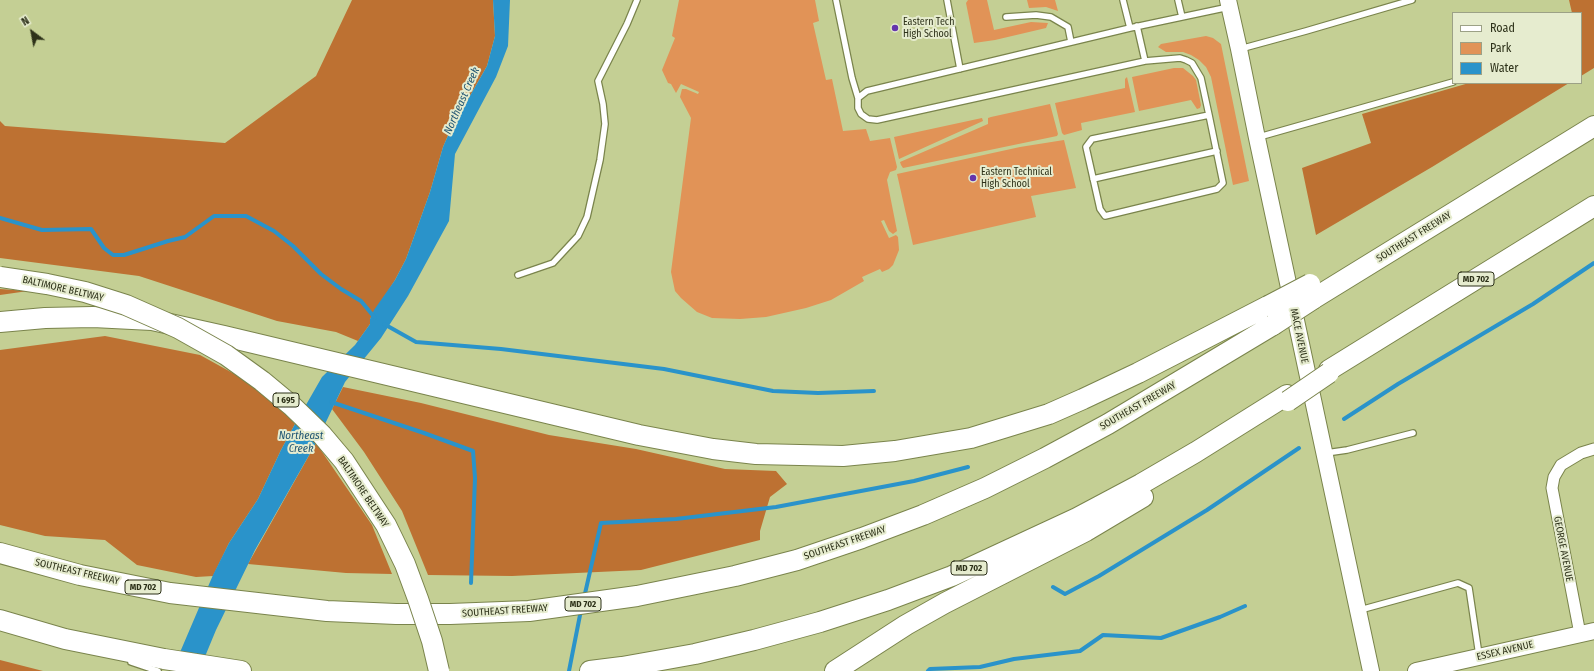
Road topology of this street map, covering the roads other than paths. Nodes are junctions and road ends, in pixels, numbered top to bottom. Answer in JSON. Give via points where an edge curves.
{"nodes":[{"id":1,"x":637,"y":0,"type":"edge"},
{"id":2,"x":836,"y":0,"type":"edge"},
{"id":3,"x":947,"y":0,"type":"edge"},
{"id":4,"x":1123,"y":0,"type":"edge"},
{"id":5,"x":1178,"y":0,"type":"edge"},
{"id":6,"x":1412,"y":0,"type":"edge"},
{"id":7,"x":1228,"y":3,"type":"edge"},
{"id":8,"x":1006,"y":17,"type":"dead end"},
{"id":9,"x":1182,"y":17,"type":"junction"},
{"id":10,"x":1137,"y":26,"type":"junction"},
{"id":11,"x":1130,"y":28,"type":"junction"},
{"id":12,"x":1071,"y":42,"type":"junction"},
{"id":13,"x":1239,"y":49,"type":"junction"},
{"id":14,"x":1146,"y":61,"type":"junction"},
{"id":15,"x":960,"y":69,"type":"junction"},
{"id":16,"x":1452,"y":82,"type":"edge"},
{"id":17,"x":858,"y":98,"type":"junction"},
{"id":18,"x":1209,"y":115,"type":"junction"},
{"id":19,"x":1594,"y":126,"type":"edge"},
{"id":20,"x":1257,"y":138,"type":"junction"},
{"id":21,"x":1217,"y":151,"type":"junction"},
{"id":22,"x":1093,"y":180,"type":"junction"},
{"id":23,"x":1594,"y":206,"type":"edge"},
{"id":24,"x":518,"y":275,"type":"dead end"},
{"id":25,"x":0,"y":278,"type":"edge"},
{"id":26,"x":1312,"y":292,"type":"junction"},
{"id":27,"x":0,"y":322,"type":"edge"},
{"id":28,"x":1288,"y":398,"type":"junction"},
{"id":29,"x":1413,"y":433,"type":"dead end"},
{"id":30,"x":1594,"y":449,"type":"edge"},
{"id":31,"x":1324,"y":453,"type":"junction"},
{"id":32,"x":0,"y":554,"type":"edge"},
{"id":33,"x":1358,"y":611,"type":"junction"},
{"id":34,"x":0,"y":620,"type":"edge"},
{"id":35,"x":1587,"y":633,"type":"edge"},
{"id":36,"x":65,"y":639,"type":"junction"},
{"id":37,"x":115,"y":656,"type":"dead end"},
{"id":38,"x":1479,"y":657,"type":"junction"},
{"id":39,"x":122,"y":659,"type":"dead end"},
{"id":40,"x":158,"y":671,"type":"edge"},
{"id":41,"x":241,"y":671,"type":"edge"},
{"id":42,"x":438,"y":671,"type":"edge"},
{"id":43,"x":590,"y":671,"type":"edge"},
{"id":44,"x":835,"y":671,"type":"edge"},
{"id":45,"x":1371,"y":671,"type":"edge"},
{"id":46,"x":1416,"y":671,"type":"edge"}],
"edges":[{"from":1,"to":24,"type":"lane","via":[[598,81],[605,124],[587,217],[578,236],[553,263]]},
{"from":2,"to":17,"type":"lane"},
{"from":3,"to":15,"type":"lane"},
{"from":4,"to":11,"type":"lane"},
{"from":5,"to":9,"type":"lane"},
{"from":6,"to":13,"type":"lane"},
{"from":7,"to":9,"type":"lane"},
{"from":7,"to":13,"type":"main road","name":"MACE AVENUE"},
{"from":8,"to":12,"type":"lane","via":[[1051,17],[1068,27]]},
{"from":9,"to":10,"type":"lane"},
{"from":10,"to":11,"type":"lane"},
{"from":10,"to":14,"type":"lane"},
{"from":11,"to":12,"type":"lane"},
{"from":12,"to":15,"type":"lane"},
{"from":13,"to":20,"type":"main road","name":"MACE AVENUE"},
{"from":14,"to":17,"type":"lane","via":[[877,120],[868,119],[861,114]]},
{"from":14,"to":18,"type":"lane","via":[[1180,58],[1192,63],[1202,78]]},
{"from":15,"to":17,"type":"lane","via":[[867,91]]},
{"from":16,"to":20,"type":"lane"},
{"from":18,"to":21,"type":"lane"},
{"from":18,"to":22,"type":"lane","via":[[1092,139],[1086,147]]},
{"from":19,"to":26,"type":"highway","via":[[1470,203]]},
{"from":20,"to":31,"type":"main road","name":"MACE AVENUE"},
{"from":21,"to":22,"type":"lane"},
{"from":21,"to":22,"type":"lane","via":[[1223,183],[1217,189],[1105,216],[1100,209]]},
{"from":23,"to":28,"type":"highway","number":"MD 702"},
{"from":25,"to":42,"type":"highway","name":"BALTIMORE BELTWAY","number":"I 695","bridge":true,"via":[[85,292],[126,305],[178,328],[226,355],[292,406],[322,435],[344,462],[386,525],[418,599],[432,641]]},
{"from":26,"to":27,"type":"highway","bridge":true,"via":[[1268,306],[1138,373],[1030,420],[963,439],[895,451],[843,456],[756,454],[639,435],[152,320],[93,317]]},
{"from":26,"to":32,"type":"highway","name":"SOUTHEAST FREEWAY","number":"MD 702","bridge":true,"via":[[1272,325],[1108,424],[1045,458],[937,509],[797,560],[637,596],[529,610],[450,614],[327,611],[170,593],[80,575]]},
{"from":28,"to":43,"type":"highway","number":"MD 702","via":[[1141,484],[1077,518],[952,576],[888,600],[791,630],[695,654]]},
{"from":28,"to":44,"type":"highway","via":[[1202,462],[1086,531],[945,603]]},
{"from":29,"to":31,"type":"lane","via":[[1347,450]]},
{"from":30,"to":35,"type":"street","name":"GEORGE AVENUE","via":[[1581,453],[1561,465],[1554,477],[1552,494]]},
{"from":31,"to":33,"type":"main road","name":"MACE AVENUE"},
{"from":33,"to":38,"type":"lane","via":[[1458,583],[1470,588]]},
{"from":33,"to":45,"type":"main road","name":"MACE AVENUE"},
{"from":34,"to":36,"type":"highway"},
{"from":35,"to":38,"type":"main road","name":"ESSEX AVENUE"},
{"from":36,"to":37,"type":"lane"},
{"from":36,"to":41,"type":"highway"},
{"from":38,"to":46,"type":"main road","name":"ESSEX AVENUE"},
{"from":39,"to":40,"type":"lane"}]}
